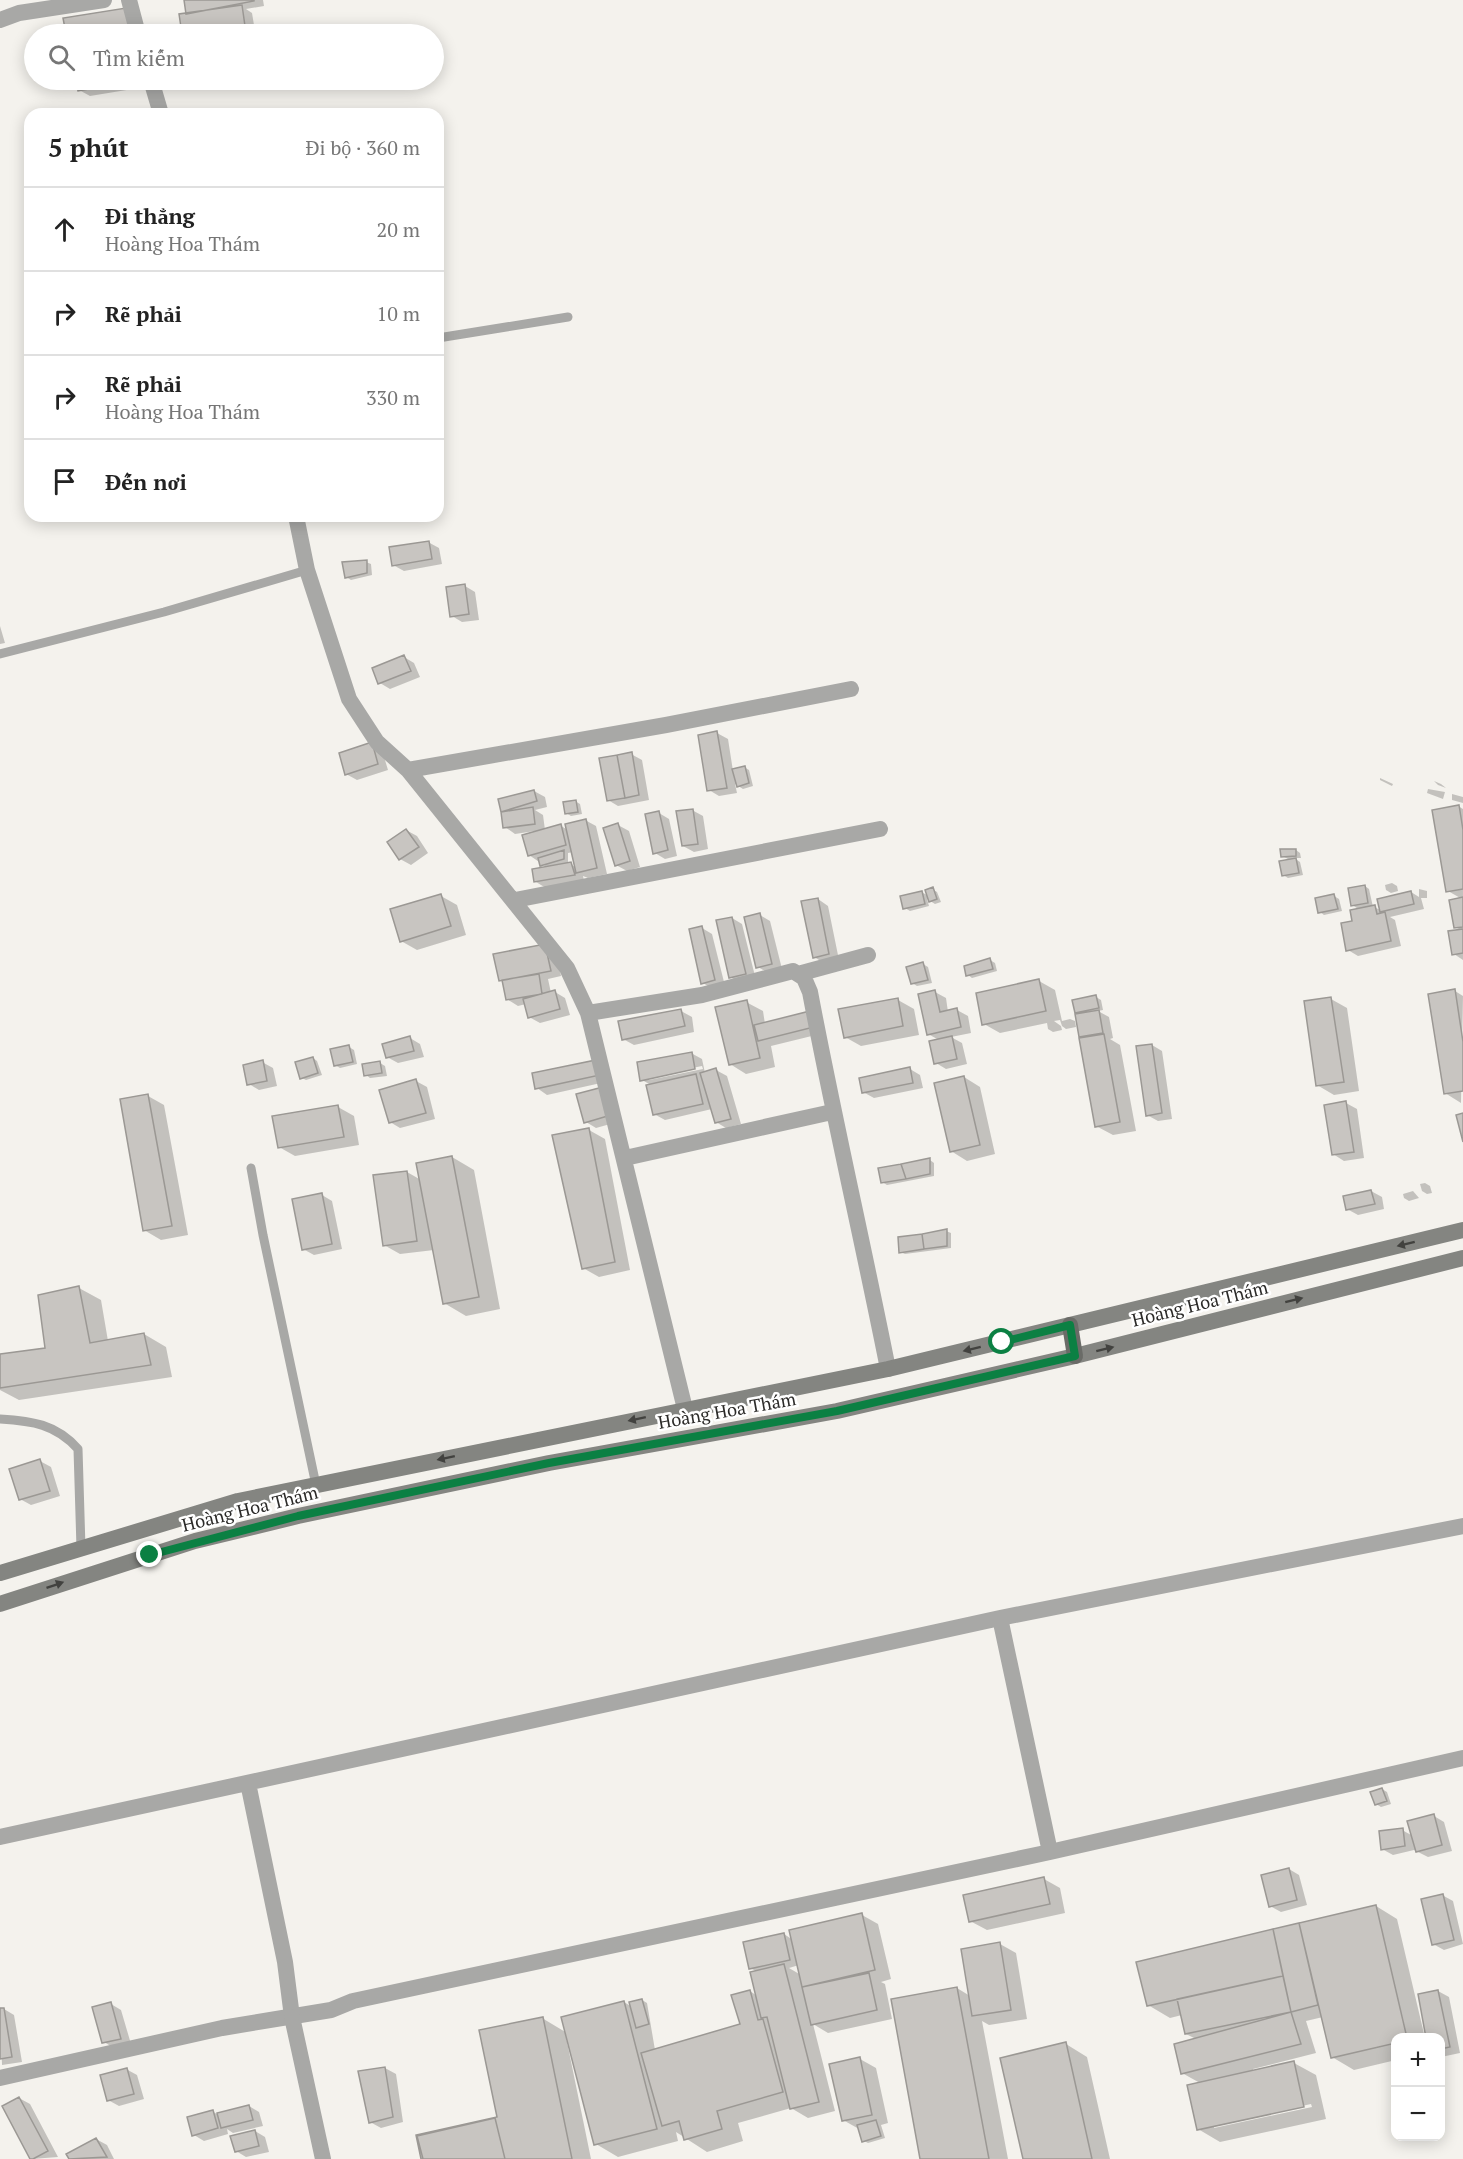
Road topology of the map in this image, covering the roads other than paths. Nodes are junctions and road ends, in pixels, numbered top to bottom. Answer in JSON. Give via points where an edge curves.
{"nodes":[{"id":1,"x":104,"y":0,"type":"edge"},
{"id":2,"x":129,"y":0,"type":"edge"},
{"id":3,"x":0,"y":20,"type":"edge"},
{"id":4,"x":135,"y":24,"type":"edge"},
{"id":5,"x":154,"y":90,"type":"edge"},
{"id":6,"x":158,"y":108,"type":"edge"},
{"id":7,"x":568,"y":317,"type":"dead end"},
{"id":8,"x":444,"y":337,"type":"edge"},
{"id":9,"x":297,"y":522,"type":"edge"},
{"id":10,"x":307,"y":570,"type":"junction"},
{"id":11,"x":0,"y":654,"type":"edge"},
{"id":12,"x":851,"y":689,"type":"dead end"},
{"id":13,"x":408,"y":770,"type":"junction"},
{"id":14,"x":880,"y":829,"type":"dead end"},
{"id":15,"x":514,"y":900,"type":"junction"},
{"id":16,"x":868,"y":955,"type":"dead end"},
{"id":17,"x":798,"y":974,"type":"junction"},
{"id":18,"x":588,"y":1013,"type":"junction"},
{"id":19,"x":832,"y":1112,"type":"junction"},
{"id":20,"x":625,"y":1158,"type":"junction"},
{"id":21,"x":251,"y":1168,"type":"dead end"},
{"id":22,"x":1463,"y":1230,"type":"edge"},
{"id":23,"x":1463,"y":1258,"type":"edge"},
{"id":24,"x":1070,"y":1325,"type":"junction"},
{"id":25,"x":1075,"y":1356,"type":"junction"},
{"id":26,"x":888,"y":1370,"type":"junction"},
{"id":27,"x":685,"y":1409,"type":"junction"},
{"id":28,"x":0,"y":1419,"type":"edge"},
{"id":29,"x":316,"y":1485,"type":"junction"},
{"id":30,"x":1463,"y":1526,"type":"edge"},
{"id":31,"x":81,"y":1548,"type":"junction"},
{"id":32,"x":0,"y":1573,"type":"edge"},
{"id":33,"x":0,"y":1604,"type":"edge"},
{"id":34,"x":1000,"y":1618,"type":"junction"},
{"id":35,"x":1463,"y":1758,"type":"edge"},
{"id":36,"x":248,"y":1783,"type":"junction"},
{"id":37,"x":0,"y":1837,"type":"edge"},
{"id":38,"x":1050,"y":1852,"type":"junction"},
{"id":39,"x":292,"y":2017,"type":"junction"},
{"id":40,"x":0,"y":2078,"type":"edge"},
{"id":41,"x":323,"y":2159,"type":"edge"}],
"edges":[{"from":1,"to":3,"type":"street"},
{"from":2,"to":4,"type":"street"},
{"from":5,"to":6,"type":"street"},
{"from":7,"to":8,"type":"lane"},
{"from":9,"to":10,"type":"street"},
{"from":10,"to":11,"type":"lane","via":[[176,609]]},
{"from":10,"to":13,"type":"street","via":[[349,699],[377,742]]},
{"from":12,"to":13,"type":"street"},
{"from":13,"to":15,"type":"street"},
{"from":14,"to":15,"type":"street"},
{"from":15,"to":18,"type":"street","via":[[567,968]]},
{"from":16,"to":17,"type":"street"},
{"from":17,"to":18,"type":"street","via":[[793,971],[702,995]]},
{"from":17,"to":19,"type":"street","via":[[810,992]]},
{"from":18,"to":20,"type":"street"},
{"from":19,"to":20,"type":"street"},
{"from":19,"to":26,"type":"street"},
{"from":20,"to":27,"type":"street"},
{"from":21,"to":29,"type":"lane"},
{"from":22,"to":24,"type":"main road","name":"Hoàng Hoa Thám","one_way":true},
{"from":25,"to":23,"type":"main road","name":"Hoàng Hoa Thám","one_way":true},
{"from":24,"to":25,"type":"main road"},
{"from":24,"to":26,"type":"main road","name":"Hoàng Hoa Thám","one_way":true},
{"from":33,"to":25,"type":"main road","name":"Hoàng Hoa Thám","one_way":true,"via":[[195,1541],[298,1516],[549,1463],[837,1411]]},
{"from":26,"to":27,"type":"main road","name":"Hoàng Hoa Thám"},
{"from":27,"to":29,"type":"main road","name":"Hoàng Hoa Thám","one_way":true},
{"from":28,"to":31,"type":"lane","via":[[37,1422],[54,1428],[78,1449]]},
{"from":29,"to":31,"type":"main road","name":"Hoàng Hoa Thám","via":[[238,1501]]},
{"from":30,"to":34,"type":"street"},
{"from":31,"to":32,"type":"main road","name":"Hoàng Hoa Thám"},
{"from":34,"to":36,"type":"street"},
{"from":34,"to":38,"type":"street"},
{"from":35,"to":38,"type":"street"},
{"from":36,"to":37,"type":"street"},
{"from":36,"to":39,"type":"street","via":[[285,1962]]},
{"from":38,"to":39,"type":"street"},
{"from":39,"to":40,"type":"street","via":[[222,2028]]},
{"from":39,"to":41,"type":"street"}]}
